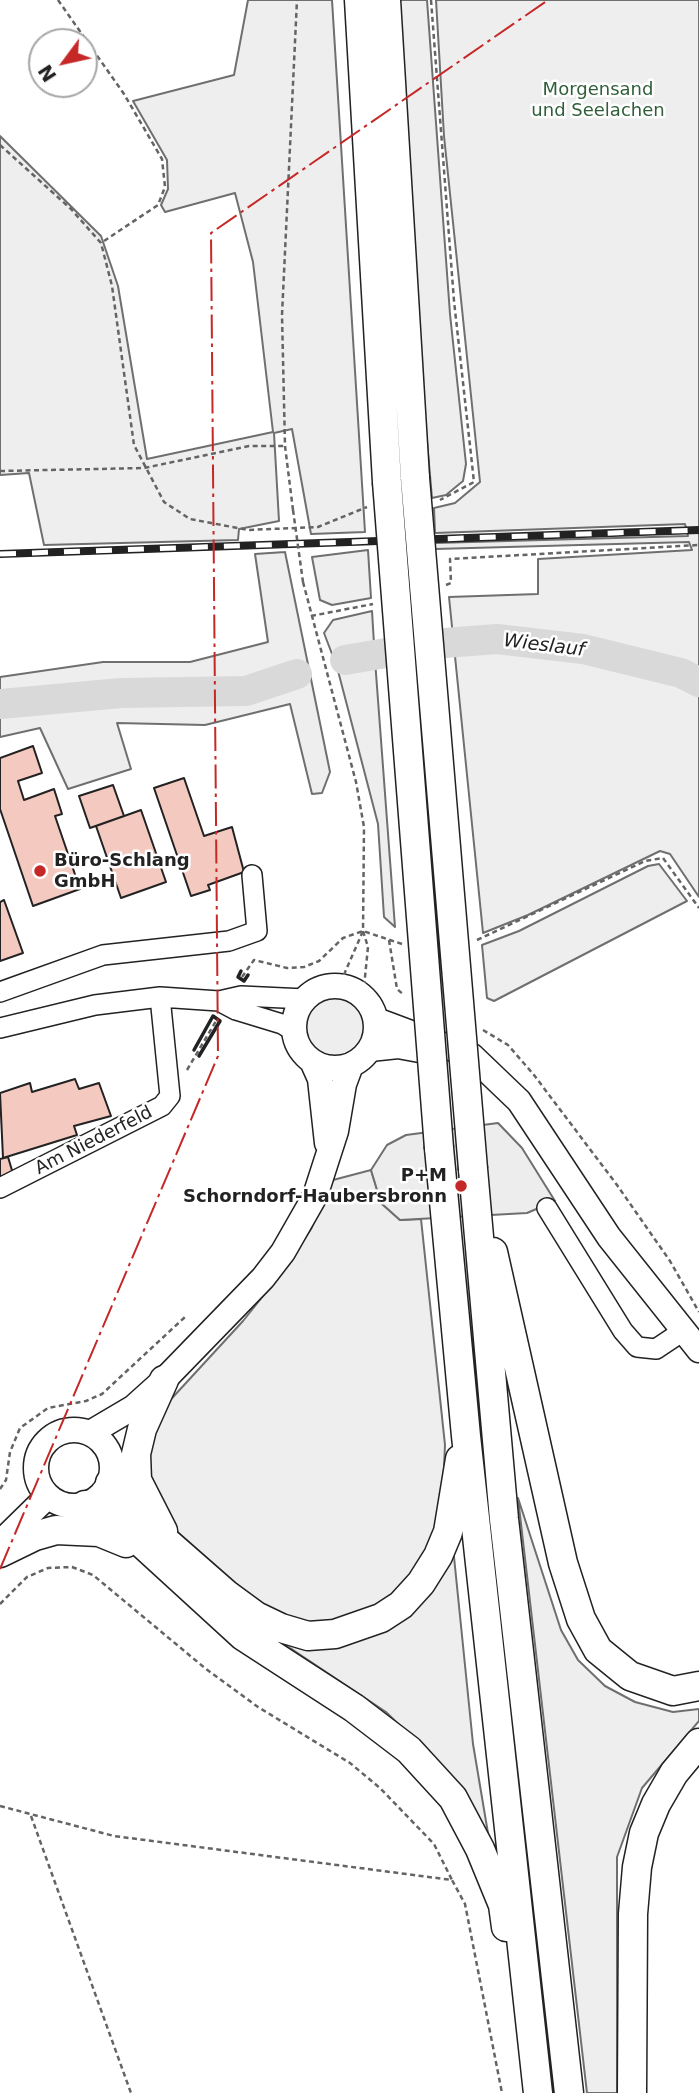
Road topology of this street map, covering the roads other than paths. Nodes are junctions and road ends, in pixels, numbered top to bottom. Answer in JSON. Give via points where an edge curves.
{"nodes":[{"id":1,"x":359,"y":0,"type":"edge"},
{"id":2,"x":386,"y":0,"type":"edge"},
{"id":3,"x":426,"y":807,"type":"dead end"},
{"id":4,"x":252,"y":875,"type":"dead end"},
{"id":5,"x":438,"y":949,"type":"road end"},
{"id":6,"x":0,"y":992,"type":"edge"},
{"id":7,"x":160,"y":998,"type":"junction"},
{"id":8,"x":305,"y":999,"type":"junction"},
{"id":9,"x":218,"y":1010,"type":"junction"},
{"id":10,"x":376,"y":1020,"type":"junction"},
{"id":11,"x":0,"y":1028,"type":"edge"},
{"id":12,"x":295,"y":1032,"type":"junction"},
{"id":13,"x":370,"y":1049,"type":"junction"},
{"id":14,"x":312,"y":1061,"type":"junction"},
{"id":15,"x":351,"y":1065,"type":"junction"},
{"id":16,"x":489,"y":1075,"type":"junction"},
{"id":17,"x":329,"y":1154,"type":"junction"},
{"id":18,"x":0,"y":1188,"type":"edge"},
{"id":19,"x":547,"y":1208,"type":"dead end"},
{"id":20,"x":683,"y":1331,"type":"junction"},
{"id":21,"x":499,"y":1334,"type":"junction"},
{"id":22,"x":699,"y":1350,"type":"edge"},
{"id":23,"x":164,"y":1380,"type":"junction"},
{"id":24,"x":134,"y":1407,"type":"junction"},
{"id":25,"x":90,"y":1433,"type":"junction"},
{"id":26,"x":466,"y":1436,"type":"junction"},
{"id":27,"x":110,"y":1455,"type":"junction"},
{"id":28,"x":110,"y":1483,"type":"junction"},
{"id":29,"x":48,"y":1496,"type":"junction"},
{"id":30,"x":85,"y":1505,"type":"junction"},
{"id":31,"x":0,"y":1544,"type":"edge"},
{"id":32,"x":0,"y":1553,"type":"edge"},
{"id":33,"x":167,"y":1555,"type":"junction"},
{"id":34,"x":699,"y":1686,"type":"edge"},
{"id":35,"x":699,"y":1743,"type":"edge"},
{"id":36,"x":530,"y":2013,"type":"junction"},
{"id":37,"x":538,"y":2093,"type":"edge"},
{"id":38,"x":569,"y":2093,"type":"edge"},
{"id":39,"x":632,"y":2093,"type":"edge"}],
"edges":[{"from":1,"to":26,"type":"highway","bridge":true,"via":[[417,891]]},
{"from":2,"to":21,"type":"highway","bridge":true,"via":[[415,478],[473,1170]]},
{"from":3,"to":5,"type":"street"},
{"from":4,"to":6,"type":"street","via":[[257,931],[229,941],[103,955]]},
{"from":7,"to":9,"type":"street"},
{"from":7,"to":11,"type":"street","via":[[95,1005]]},
{"from":7,"to":18,"type":"street","name":"Am Niederfeld","via":[[170,1096],[162,1106]]},
{"from":8,"to":9,"type":"street","via":[[241,996]]},
{"from":8,"to":10,"type":"main road","via":[[316,991],[339,986],[363,997]]},
{"from":8,"to":12,"type":"main road","via":[[298,1010]]},
{"from":9,"to":12,"type":"street","via":[[236,1010]]},
{"from":10,"to":13,"type":"main road"},
{"from":10,"to":16,"type":"main road","via":[[472,1056]]},
{"from":12,"to":14,"type":"main road"},
{"from":13,"to":15,"type":"main road"},
{"from":13,"to":16,"type":"main road","via":[[398,1046],[433,1052]]},
{"from":14,"to":15,"type":"main road","via":[[336,1068]]},
{"from":14,"to":17,"type":"main road","via":[[320,1079]]},
{"from":15,"to":17,"type":"main road"},
{"from":16,"to":20,"type":"main road","via":[[519,1101],[609,1237]]},
{"from":17,"to":23,"type":"main road","via":[[315,1196],[283,1252]]},
{"from":19,"to":20,"type":"street","via":[[637,1347],[656,1349]]},
{"from":20,"to":22,"type":"main road"},
{"from":21,"to":34,"type":"highway","via":[[563,1563],[581,1619],[598,1650],[630,1676],[673,1690]]},
{"from":21,"to":38,"type":"highway"},
{"from":23,"to":24,"type":"main road"},
{"from":23,"to":33,"type":"highway","via":[[136,1454],[137,1480]]},
{"from":24,"to":25,"type":"main road"},
{"from":24,"to":27,"type":"main road"},
{"from":25,"to":27,"type":"main road"},
{"from":25,"to":29,"type":"main road","via":[[67,1431],[46,1442],[39,1452],[37,1475]]},
{"from":26,"to":33,"type":"highway","via":[[448,1532],[438,1556],[401,1605],[359,1628],[308,1636],[281,1628]]},
{"from":26,"to":36,"type":"highway"},
{"from":27,"to":28,"type":"main road"},
{"from":28,"to":30,"type":"main road"},
{"from":28,"to":33,"type":"highway"},
{"from":29,"to":30,"type":"main road","via":[[65,1506]]},
{"from":29,"to":31,"type":"main road"},
{"from":30,"to":33,"type":"highway"},
{"from":32,"to":33,"type":"highway","via":[[35,1536],[78,1529]]},
{"from":33,"to":36,"type":"highway","via":[[243,1636],[409,1750],[453,1798],[503,1905],[514,1976]]},
{"from":35,"to":39,"type":"highway","via":[[656,1804],[637,1867]]},
{"from":36,"to":37,"type":"highway"}]}
